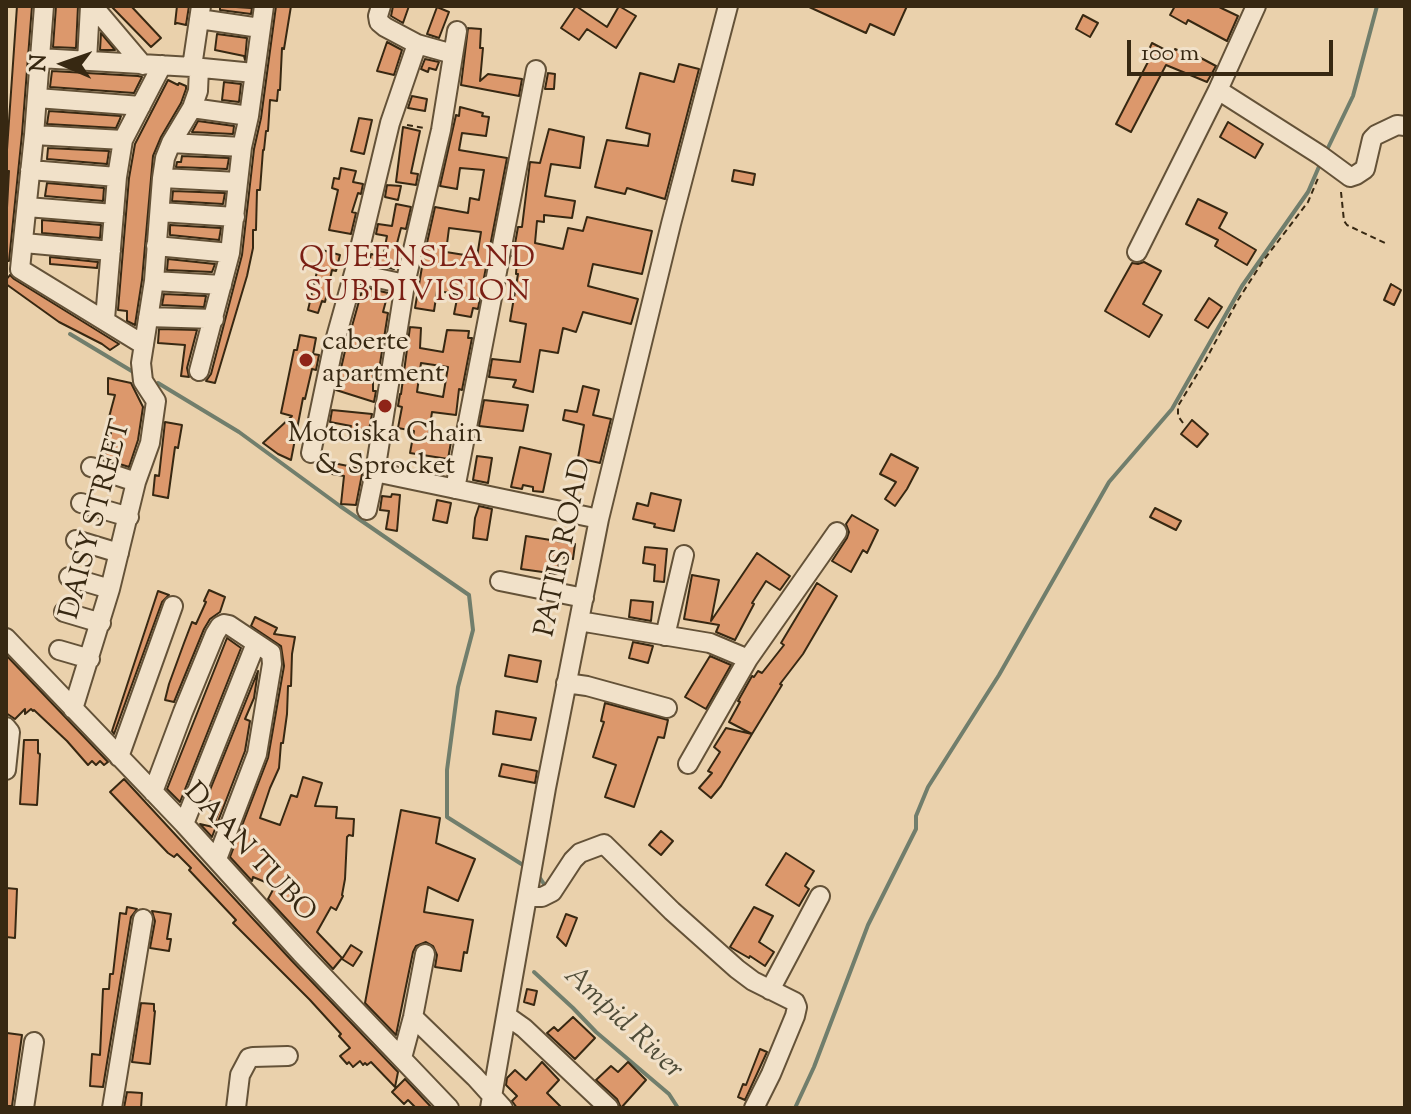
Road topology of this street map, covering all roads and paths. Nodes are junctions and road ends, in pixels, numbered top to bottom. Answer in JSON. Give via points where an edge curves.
{"nodes":[{"id":1,"x":44,"y":6,"type":"edge"},
{"id":2,"x":91,"y":6,"type":"edge"},
{"id":3,"x":264,"y":6,"type":"edge"},
{"id":4,"x":381,"y":6,"type":"edge"},
{"id":5,"x":728,"y":6,"type":"edge"},
{"id":6,"x":1256,"y":6,"type":"edge"},
{"id":7,"x":200,"y":12,"type":"edge"},
{"id":8,"x":260,"y":28,"type":"junction"},
{"id":9,"x":457,"y":31,"type":"dead end"},
{"id":10,"x":417,"y":44,"type":"junction"},
{"id":11,"x":453,"y":54,"type":"junction"},
{"id":12,"x":39,"y":58,"type":"junction"},
{"id":13,"x":87,"y":61,"type":"junction"},
{"id":14,"x":153,"y":65,"type":"junction"},
{"id":15,"x":196,"y":68,"type":"junction"},
{"id":16,"x":536,"y":70,"type":"dead end"},
{"id":17,"x":254,"y":73,"type":"junction"},
{"id":18,"x":1218,"y":90,"type":"junction"},
{"id":19,"x":37,"y":98,"type":"junction"},
{"id":20,"x":141,"y":106,"type":"junction"},
{"id":21,"x":192,"y":108,"type":"junction"},
{"id":22,"x":249,"y":116,"type":"junction"},
{"id":23,"x":390,"y":123,"type":"junction"},
{"id":24,"x":1405,"y":126,"type":"edge"},
{"id":25,"x":441,"y":130,"type":"junction"},
{"id":26,"x":34,"y":135,"type":"junction"},
{"id":27,"x":123,"y":140,"type":"junction"},
{"id":28,"x":171,"y":143,"type":"junction"},
{"id":29,"x":242,"y":147,"type":"junction"},
{"id":30,"x":1324,"y":159,"type":"junction"},
{"id":31,"x":30,"y":170,"type":"junction"},
{"id":32,"x":1348,"y":176,"type":"junction"},
{"id":33,"x":117,"y":177,"type":"junction"},
{"id":34,"x":162,"y":178,"type":"junction"},
{"id":35,"x":238,"y":182,"type":"junction"},
{"id":36,"x":27,"y":207,"type":"junction"},
{"id":37,"x":160,"y":212,"type":"junction"},
{"id":38,"x":114,"y":214,"type":"junction"},
{"id":39,"x":235,"y":217,"type":"junction"},
{"id":40,"x":24,"y":243,"type":"junction"},
{"id":41,"x":1385,"y":243,"type":"dead end"},
{"id":42,"x":156,"y":246,"type":"junction"},
{"id":43,"x":111,"y":251,"type":"junction"},
{"id":44,"x":1137,"y":252,"type":"dead end"},
{"id":45,"x":230,"y":253,"type":"junction"},
{"id":46,"x":354,"y":273,"type":"junction"},
{"id":47,"x":154,"y":281,"type":"junction"},
{"id":48,"x":405,"y":284,"type":"junction"},
{"id":49,"x":222,"y":285,"type":"junction"},
{"id":50,"x":148,"y":317,"type":"junction"},
{"id":51,"x":105,"y":319,"type":"junction"},
{"id":52,"x":214,"y":319,"type":"junction"},
{"id":53,"x":144,"y":345,"type":"junction"},
{"id":54,"x":199,"y":371,"type":"dead end"},
{"id":55,"x":1183,"y":423,"type":"dead end"},
{"id":56,"x":311,"y":453,"type":"dead end"},
{"id":57,"x":91,"y":467,"type":"dead end"},
{"id":58,"x":375,"y":472,"type":"junction"},
{"id":59,"x":136,"y":482,"type":"junction"},
{"id":60,"x":455,"y":489,"type":"junction"},
{"id":61,"x":81,"y":503,"type":"dead end"},
{"id":62,"x":367,"y":510,"type":"dead end"},
{"id":63,"x":129,"y":517,"type":"junction"},
{"id":64,"x":599,"y":519,"type":"junction"},
{"id":65,"x":837,"y":532,"type":"dead end"},
{"id":66,"x":76,"y":540,"type":"dead end"},
{"id":67,"x":119,"y":553,"type":"junction"},
{"id":68,"x":684,"y":555,"type":"dead end"},
{"id":69,"x":69,"y":577,"type":"dead end"},
{"id":70,"x":500,"y":581,"type":"dead end"},
{"id":71,"x":110,"y":589,"type":"junction"},
{"id":72,"x":584,"y":598,"type":"junction"},
{"id":73,"x":173,"y":606,"type":"dead end"},
{"id":74,"x":64,"y":612,"type":"dead end"},
{"id":75,"x":579,"y":621,"type":"junction"},
{"id":76,"x":101,"y":623,"type":"junction"},
{"id":77,"x":665,"y":636,"type":"junction"},
{"id":78,"x":6,"y":638,"type":"edge"},
{"id":79,"x":256,"y":643,"type":"junction"},
{"id":80,"x":59,"y":650,"type":"dead end"},
{"id":81,"x":90,"y":659,"type":"junction"},
{"id":82,"x":748,"y":659,"type":"junction"},
{"id":83,"x":566,"y":683,"type":"junction"},
{"id":84,"x":667,"y":708,"type":"dead end"},
{"id":85,"x":73,"y":709,"type":"junction"},
{"id":86,"x":6,"y":727,"type":"edge"},
{"id":87,"x":119,"y":757,"type":"junction"},
{"id":88,"x":688,"y":764,"type":"dead end"},
{"id":89,"x":6,"y":770,"type":"edge"},
{"id":90,"x":153,"y":792,"type":"junction"},
{"id":91,"x":184,"y":824,"type":"junction"},
{"id":92,"x":217,"y":859,"type":"junction"},
{"id":93,"x":820,"y":896,"type":"dead end"},
{"id":94,"x":527,"y":897,"type":"junction"},
{"id":95,"x":143,"y":919,"type":"dead end"},
{"id":96,"x":425,"y":954,"type":"dead end"},
{"id":97,"x":770,"y":990,"type":"junction"},
{"id":98,"x":507,"y":1016,"type":"junction"},
{"id":99,"x":413,"y":1017,"type":"junction"},
{"id":100,"x":34,"y":1042,"type":"dead end"},
{"id":101,"x":288,"y":1056,"type":"dead end"},
{"id":102,"x":402,"y":1058,"type":"junction"},
{"id":103,"x":6,"y":1100,"type":"edge"},
{"id":104,"x":495,"y":1104,"type":"edge"},
{"id":105,"x":25,"y":1105,"type":"edge"},
{"id":106,"x":112,"y":1108,"type":"edge"},
{"id":107,"x":236,"y":1108,"type":"edge"},
{"id":108,"x":449,"y":1108,"type":"edge"},
{"id":109,"x":609,"y":1108,"type":"edge"},
{"id":110,"x":754,"y":1108,"type":"edge"}],
"edges":[{"from":1,"to":12,"type":"street"},
{"from":2,"to":13,"type":"street"},
{"from":2,"to":14,"type":"street"},
{"from":3,"to":8,"type":"street"},
{"from":4,"to":10,"type":"street","via":[[379,22]]},
{"from":5,"to":64,"type":"street","name":"PATIIS ROAD"},
{"from":6,"to":18,"type":"street"},
{"from":7,"to":8,"type":"street"},
{"from":7,"to":15,"type":"street","name":"DAISY STREET"},
{"from":8,"to":17,"type":"street"},
{"from":9,"to":11,"type":"street"},
{"from":10,"to":11,"type":"street"},
{"from":10,"to":23,"type":"street"},
{"from":11,"to":25,"type":"street"},
{"from":12,"to":13,"type":"street"},
{"from":12,"to":19,"type":"street"},
{"from":13,"to":14,"type":"street"},
{"from":14,"to":15,"type":"street"},
{"from":14,"to":20,"type":"street"},
{"from":15,"to":17,"type":"street"},
{"from":15,"to":21,"type":"street","name":"DAISY STREET","via":[[198,91]]},
{"from":16,"to":60,"type":"street"},
{"from":17,"to":22,"type":"street"},
{"from":18,"to":30,"type":"street"},
{"from":18,"to":44,"type":"street"},
{"from":19,"to":20,"type":"street"},
{"from":19,"to":26,"type":"street"},
{"from":20,"to":27,"type":"street"},
{"from":21,"to":22,"type":"street"},
{"from":21,"to":28,"type":"street","name":"DAISY STREET"},
{"from":22,"to":29,"type":"street"},
{"from":23,"to":25,"type":"path"},
{"from":23,"to":46,"type":"street"},
{"from":24,"to":32,"type":"street","via":[[1376,135],[1365,169]]},
{"from":25,"to":48,"type":"street"},
{"from":26,"to":27,"type":"street"},
{"from":26,"to":31,"type":"street"},
{"from":27,"to":33,"type":"street"},
{"from":28,"to":29,"type":"street"},
{"from":28,"to":34,"type":"street","name":"DAISY STREET"},
{"from":29,"to":35,"type":"street"},
{"from":30,"to":32,"type":"street"},
{"from":30,"to":55,"type":"path","via":[[1308,202],[1238,300],[1178,406]]},
{"from":31,"to":33,"type":"street"},
{"from":31,"to":36,"type":"street"},
{"from":32,"to":41,"type":"path","via":[[1341,193],[1344,221]]},
{"from":33,"to":38,"type":"street"},
{"from":34,"to":35,"type":"street"},
{"from":34,"to":37,"type":"street","name":"DAISY STREET"},
{"from":35,"to":39,"type":"street"},
{"from":36,"to":38,"type":"street"},
{"from":36,"to":40,"type":"street"},
{"from":37,"to":39,"type":"street"},
{"from":37,"to":42,"type":"street","name":"DAISY STREET"},
{"from":38,"to":43,"type":"street"},
{"from":39,"to":45,"type":"street"},
{"from":40,"to":43,"type":"street"},
{"from":40,"to":51,"type":"street","via":[[20,269]]},
{"from":42,"to":45,"type":"street"},
{"from":42,"to":47,"type":"street","name":"DAISY STREET"},
{"from":43,"to":51,"type":"street"},
{"from":45,"to":49,"type":"street"},
{"from":46,"to":48,"type":"street"},
{"from":46,"to":56,"type":"street"},
{"from":47,"to":49,"type":"street"},
{"from":47,"to":50,"type":"street","name":"DAISY STREET"},
{"from":48,"to":58,"type":"street"},
{"from":49,"to":52,"type":"street"},
{"from":50,"to":52,"type":"street"},
{"from":50,"to":53,"type":"street","name":"DAISY STREET"},
{"from":51,"to":53,"type":"street"},
{"from":52,"to":54,"type":"street"},
{"from":53,"to":59,"type":"street","name":"DAISY STREET","via":[[143,381],[156,401],[156,412]]},
{"from":57,"to":59,"type":"street"},
{"from":58,"to":60,"type":"street"},
{"from":58,"to":62,"type":"street"},
{"from":59,"to":63,"type":"street","name":"DAISY STREET"},
{"from":60,"to":64,"type":"street"},
{"from":61,"to":63,"type":"street"},
{"from":63,"to":67,"type":"street","name":"DAISY STREET"},
{"from":64,"to":72,"type":"street","name":"PATIIS ROAD"},
{"from":65,"to":82,"type":"street"},
{"from":66,"to":67,"type":"street"},
{"from":67,"to":71,"type":"street","name":"DAISY STREET"},
{"from":68,"to":77,"type":"street"},
{"from":69,"to":71,"type":"street"},
{"from":70,"to":72,"type":"street"},
{"from":71,"to":76,"type":"street","name":"DAISY STREET"},
{"from":72,"to":75,"type":"street","name":"PATIIS ROAD"},
{"from":73,"to":87,"type":"street"},
{"from":74,"to":76,"type":"street"},
{"from":75,"to":77,"type":"street"},
{"from":75,"to":83,"type":"street","name":"PATIIS ROAD"},
{"from":76,"to":81,"type":"street","name":"DAISY STREET"},
{"from":77,"to":82,"type":"street","via":[[710,643]]},
{"from":78,"to":85,"type":"street","name":"DAAN TUBO"},
{"from":79,"to":90,"type":"street","via":[[229,625],[220,626]]},
{"from":79,"to":91,"type":"street"},
{"from":79,"to":92,"type":"street","via":[[273,657],[260,742]]},
{"from":80,"to":81,"type":"street"},
{"from":81,"to":85,"type":"street","name":"DAISY STREET"},
{"from":82,"to":88,"type":"street"},
{"from":83,"to":84,"type":"street"},
{"from":83,"to":94,"type":"street","name":"PATIIS ROAD"},
{"from":85,"to":87,"type":"street","name":"DAAN TUBO"},
{"from":86,"to":89,"type":"street"},
{"from":87,"to":90,"type":"street","name":"DAAN TUBO"},
{"from":90,"to":91,"type":"street","name":"DAAN TUBO"},
{"from":91,"to":92,"type":"street","name":"DAAN TUBO"},
{"from":92,"to":102,"type":"street","name":"DAAN TUBO"},
{"from":93,"to":97,"type":"street"},
{"from":94,"to":97,"type":"street","via":[[552,892],[580,853],[604,844],[715,950]]},
{"from":94,"to":98,"type":"street","name":"PATIIS ROAD"},
{"from":95,"to":106,"type":"street"},
{"from":96,"to":99,"type":"street"},
{"from":97,"to":110,"type":"street","via":[[797,1007]]},
{"from":98,"to":104,"type":"street","name":"PATIIS ROAD"},
{"from":98,"to":109,"type":"street"},
{"from":99,"to":102,"type":"street"},
{"from":99,"to":104,"type":"street"},
{"from":100,"to":105,"type":"street"},
{"from":101,"to":107,"type":"street","via":[[249,1058],[240,1075]]},
{"from":102,"to":108,"type":"street","name":"DAAN TUBO"},
{"from":103,"to":105,"type":"street"}]}
